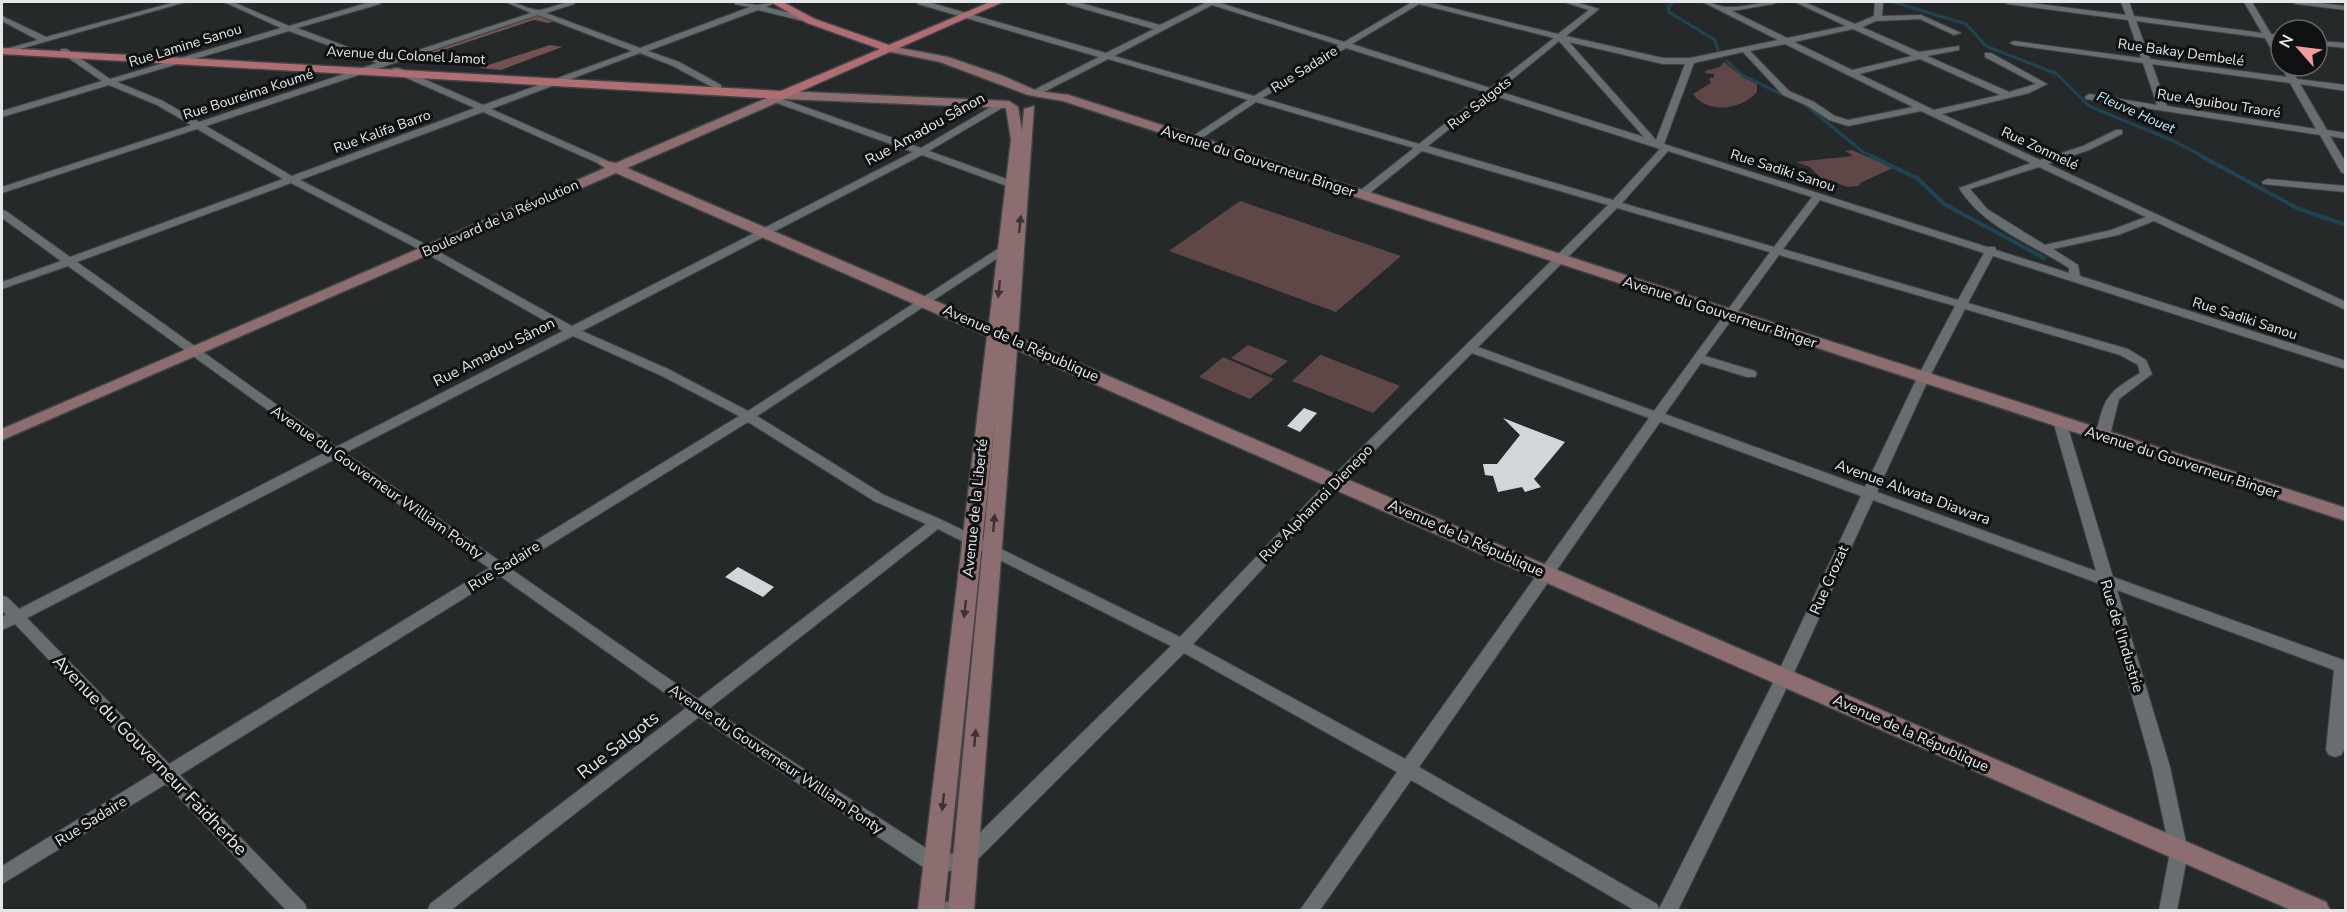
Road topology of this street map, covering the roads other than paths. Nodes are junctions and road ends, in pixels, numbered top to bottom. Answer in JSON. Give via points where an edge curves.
{"nodes":[{"id":1,"x":182,"y":2,"type":"edge"},
{"id":2,"x":228,"y":2,"type":"edge"},
{"id":3,"x":377,"y":2,"type":"edge"},
{"id":4,"x":510,"y":2,"type":"edge"},
{"id":5,"x":571,"y":2,"type":"edge"},
{"id":6,"x":738,"y":2,"type":"edge"},
{"id":7,"x":774,"y":2,"type":"edge"},
{"id":8,"x":787,"y":2,"type":"edge"},
{"id":9,"x":921,"y":2,"type":"edge"},
{"id":10,"x":981,"y":2,"type":"edge"},
{"id":11,"x":998,"y":2,"type":"edge"},
{"id":12,"x":1070,"y":2,"type":"edge"},
{"id":13,"x":1212,"y":2,"type":"edge"},
{"id":14,"x":1418,"y":2,"type":"edge"},
{"id":15,"x":1568,"y":2,"type":"edge"},
{"id":16,"x":1707,"y":2,"type":"edge"},
{"id":17,"x":1773,"y":2,"type":"edge"},
{"id":18,"x":1799,"y":2,"type":"edge"},
{"id":19,"x":2008,"y":2,"type":"edge"},
{"id":20,"x":2125,"y":2,"type":"edge"},
{"id":21,"x":2248,"y":2,"type":"edge"},
{"id":22,"x":2296,"y":2,"type":"edge"},
{"id":23,"x":756,"y":7,"type":"junction"},
{"id":24,"x":2346,"y":8,"type":"edge"},
{"id":25,"x":1726,"y":10,"type":"junction"},
{"id":26,"x":1878,"y":10,"type":"edge"},
{"id":27,"x":539,"y":12,"type":"junction"},
{"id":28,"x":963,"y":13,"type":"junction"},
{"id":29,"x":2,"y":18,"type":"edge"},
{"id":30,"x":2130,"y":19,"type":"junction"},
{"id":31,"x":811,"y":21,"type":"junction"},
{"id":32,"x":1855,"y":27,"type":"junction"},
{"id":33,"x":288,"y":28,"type":"junction"},
{"id":34,"x":1161,"y":28,"type":"junction"},
{"id":35,"x":1957,"y":33,"type":"dead end"},
{"id":36,"x":2268,"y":37,"type":"joint"},
{"id":37,"x":1561,"y":38,"type":"junction"},
{"id":38,"x":45,"y":40,"type":"junction"},
{"id":39,"x":1788,"y":41,"type":"junction"},
{"id":40,"x":2014,"y":43,"type":"dead end"},
{"id":41,"x":1344,"y":44,"type":"junction"},
{"id":42,"x":2329,"y":44,"type":"edge"},
{"id":43,"x":2346,"y":46,"type":"edge"},
{"id":44,"x":891,"y":47,"type":"junction"},
{"id":45,"x":1956,"y":48,"type":"dead end"},
{"id":46,"x":6,"y":50,"type":"edge"},
{"id":47,"x":636,"y":50,"type":"junction"},
{"id":48,"x":1745,"y":50,"type":"junction"},
{"id":49,"x":68,"y":53,"type":"junction"},
{"id":50,"x":1920,"y":55,"type":"junction"},
{"id":51,"x":1988,"y":55,"type":"dead end"},
{"id":52,"x":1107,"y":56,"type":"junction"},
{"id":53,"x":186,"y":60,"type":"junction"},
{"id":54,"x":2145,"y":60,"type":"junction"},
{"id":55,"x":1690,"y":61,"type":"junction"},
{"id":56,"x":384,"y":63,"type":"junction"},
{"id":57,"x":365,"y":70,"type":"junction"},
{"id":58,"x":400,"y":72,"type":"junction"},
{"id":59,"x":1851,"y":73,"type":"junction"},
{"id":60,"x":987,"y":75,"type":"junction"},
{"id":61,"x":2292,"y":78,"type":"edge"},
{"id":62,"x":556,"y":81,"type":"junction"},
{"id":63,"x":2294,"y":81,"type":"junction"},
{"id":64,"x":109,"y":82,"type":"junction"},
{"id":65,"x":2346,"y":88,"type":"edge"},
{"id":66,"x":718,"y":89,"type":"junction"},
{"id":67,"x":1494,"y":92,"type":"junction"},
{"id":68,"x":779,"y":93,"type":"junction"},
{"id":69,"x":2008,"y":95,"type":"junction"},
{"id":70,"x":2089,"y":97,"type":"dead end"},
{"id":71,"x":1255,"y":99,"type":"junction"},
{"id":72,"x":1022,"y":101,"type":"junction"},
{"id":73,"x":1922,"y":108,"type":"junction"},
{"id":74,"x":2163,"y":108,"type":"junction"},
{"id":75,"x":479,"y":109,"type":"junction"},
{"id":76,"x":1934,"y":113,"type":"junction"},
{"id":77,"x":2,"y":114,"type":"edge"},
{"id":78,"x":200,"y":125,"type":"junction"},
{"id":79,"x":2119,"y":132,"type":"dead end"},
{"id":80,"x":2322,"y":132,"type":"junction"},
{"id":81,"x":2346,"y":136,"type":"edge"},
{"id":82,"x":1194,"y":141,"type":"junction"},
{"id":83,"x":1660,"y":145,"type":"junction"},
{"id":84,"x":1422,"y":147,"type":"junction"},
{"id":85,"x":923,"y":152,"type":"junction"},
{"id":86,"x":2038,"y":162,"type":"junction"},
{"id":87,"x":610,"y":165,"type":"junction"},
{"id":88,"x":2346,"y":172,"type":"edge"},
{"id":89,"x":291,"y":179,"type":"junction"},
{"id":90,"x":2267,"y":182,"type":"dead end"},
{"id":91,"x":1011,"y":184,"type":"junction"},
{"id":92,"x":2346,"y":189,"type":"edge"},
{"id":93,"x":2,"y":190,"type":"edge"},
{"id":94,"x":1361,"y":195,"type":"junction"},
{"id":95,"x":1819,"y":195,"type":"junction"},
{"id":96,"x":1614,"y":205,"type":"junction"},
{"id":97,"x":2,"y":213,"type":"edge"},
{"id":98,"x":2153,"y":218,"type":"junction"},
{"id":99,"x":763,"y":234,"type":"junction"},
{"id":100,"x":422,"y":247,"type":"junction"},
{"id":101,"x":2045,"y":248,"type":"junction"},
{"id":102,"x":1003,"y":249,"type":"junction"},
{"id":103,"x":1991,"y":249,"type":"junction"},
{"id":104,"x":1777,"y":252,"type":"junction"},
{"id":105,"x":1557,"y":259,"type":"junction"},
{"id":106,"x":69,"y":261,"type":"junction"},
{"id":107,"x":2075,"y":278,"type":"junction"},
{"id":108,"x":2,"y":286,"type":"edge"},
{"id":109,"x":925,"y":300,"type":"junction"},
{"id":110,"x":1959,"y":306,"type":"junction"},
{"id":111,"x":2346,"y":307,"type":"edge"},
{"id":112,"x":1728,"y":315,"type":"junction"},
{"id":113,"x":572,"y":331,"type":"junction"},
{"id":114,"x":1002,"y":335,"type":"junction"},
{"id":115,"x":190,"y":348,"type":"junction"},
{"id":116,"x":1470,"y":348,"type":"junction"},
{"id":117,"x":1698,"y":358,"type":"junction"},
{"id":118,"x":2346,"y":365,"type":"edge"},
{"id":119,"x":1751,"y":374,"type":"dead end"},
{"id":120,"x":1923,"y":378,"type":"junction"},
{"id":121,"x":748,"y":416,"type":"junction"},
{"id":122,"x":1657,"y":416,"type":"junction"},
{"id":123,"x":2060,"y":422,"type":"junction"},
{"id":124,"x":2,"y":423,"type":"edge"},
{"id":125,"x":2,"y":435,"type":"edge"},
{"id":126,"x":2103,"y":435,"type":"junction"},
{"id":127,"x":335,"y":452,"type":"junction"},
{"id":128,"x":1336,"y":481,"type":"junction"},
{"id":129,"x":1868,"y":494,"type":"junction"},
{"id":130,"x":2346,"y":515,"type":"edge"},
{"id":131,"x":937,"y":523,"type":"junction"},
{"id":132,"x":973,"y":541,"type":"junction"},
{"id":133,"x":992,"y":551,"type":"junction"},
{"id":134,"x":500,"y":569,"type":"junction"},
{"id":135,"x":1546,"y":574,"type":"junction"},
{"id":136,"x":2104,"y":579,"type":"junction"},
{"id":137,"x":2,"y":601,"type":"edge"},
{"id":138,"x":9,"y":620,"type":"edge"},
{"id":139,"x":1182,"y":645,"type":"junction"},
{"id":140,"x":2344,"y":667,"type":"edge"},
{"id":141,"x":1784,"y":677,"type":"junction"},
{"id":142,"x":698,"y":708,"type":"junction"},
{"id":143,"x":2335,"y":750,"type":"dead end"},
{"id":144,"x":1409,"y":770,"type":"junction"},
{"id":145,"x":167,"y":774,"type":"junction"},
{"id":146,"x":2179,"y":852,"type":"junction"},
{"id":147,"x":965,"y":859,"type":"junction"},
{"id":148,"x":936,"y":865,"type":"junction"},
{"id":149,"x":2,"y":876,"type":"edge"},
{"id":150,"x":298,"y":910,"type":"edge"},
{"id":151,"x":436,"y":910,"type":"edge"},
{"id":152,"x":931,"y":910,"type":"edge"},
{"id":153,"x":957,"y":910,"type":"edge"},
{"id":154,"x":1309,"y":910,"type":"edge"},
{"id":155,"x":1650,"y":910,"type":"edge"},
{"id":156,"x":1668,"y":910,"type":"edge"},
{"id":157,"x":2168,"y":910,"type":"edge"},
{"id":158,"x":2317,"y":910,"type":"edge"}],
"edges":[{"from":1,"to":38,"type":"street"},
{"from":2,"to":33,"type":"street"},
{"from":3,"to":33,"type":"street","name":"Rue Lamine Sanou"},
{"from":4,"to":27,"type":"street"},
{"from":5,"to":27,"type":"street","name":"Rue Boureima Koumé"},
{"from":6,"to":23,"type":"street"},
{"from":7,"to":23,"type":"street","name":"Rue Kalifa Barro"},
{"from":7,"to":31,"type":"main road"},
{"from":8,"to":44,"type":"main road"},
{"from":9,"to":28,"type":"street"},
{"from":10,"to":28,"type":"main road","name":"Boulevard de la Révolution"},
{"from":11,"to":28,"type":"main road","name":"Boulevard de la Révolution"},
{"from":12,"to":34,"type":"street"},
{"from":13,"to":34,"type":"street","name":"Rue Amadou Sânon"},
{"from":13,"to":41,"type":"street","name":"Rue Sadiki Sanou"},
{"from":14,"to":37,"type":"street"},
{"from":14,"to":41,"type":"street","name":"Rue Sadaire"},
{"from":15,"to":37,"type":"street","name":"Rue Salgots","via":[[1596,9]]},
{"from":16,"to":25,"type":"street","name":"Rue Zonmelé"},
{"from":17,"to":25,"type":"street"},
{"from":18,"to":32,"type":"street"},
{"from":19,"to":30,"type":"street"},
{"from":20,"to":30,"type":"street"},
{"from":21,"to":36,"type":"street"},
{"from":22,"to":24,"type":"street"},
{"from":23,"to":31,"type":"street"},
{"from":23,"to":47,"type":"street","name":"Rue Kalifa Barro"},
{"from":25,"to":39,"type":"street","name":"Rue Zonmelé"},
{"from":26,"to":32,"type":"street"},
{"from":26,"to":35,"type":"street","via":[[1921,17]]},
{"from":27,"to":47,"type":"street"},
{"from":27,"to":56,"type":"street","name":"Rue Boureima Koumé"},
{"from":28,"to":44,"type":"main road","name":"Boulevard de la Révolution"},
{"from":28,"to":52,"type":"street"},
{"from":29,"to":38,"type":"street"},
{"from":30,"to":36,"type":"street"},
{"from":30,"to":54,"type":"street"},
{"from":31,"to":44,"type":"main road"},
{"from":32,"to":39,"type":"street"},
{"from":32,"to":50,"type":"street"},
{"from":33,"to":53,"type":"street","name":"Rue Lamine Sanou"},
{"from":33,"to":56,"type":"street"},
{"from":34,"to":52,"type":"street","name":"Rue Amadou Sânon"},
{"from":37,"to":55,"type":"street","via":[[1645,58]]},
{"from":37,"to":67,"type":"street","name":"Rue Salgots"},
{"from":37,"to":83,"type":"street"},
{"from":38,"to":46,"type":"street"},
{"from":39,"to":48,"type":"street"},
{"from":39,"to":59,"type":"street","name":"Rue Zonmelé"},
{"from":40,"to":54,"type":"street","name":"Rue Bakay Dembelé"},
{"from":41,"to":67,"type":"street","name":"Rue Sadiki Sanou"},
{"from":41,"to":71,"type":"street","name":"Rue Sadaire"},
{"from":42,"to":43,"type":"street"},
{"from":44,"to":60,"type":"main road","name":"Avenue du Gouverneur Binger"},
{"from":44,"to":68,"type":"main road","name":"Boulevard de la Révolution"},
{"from":44,"to":68,"type":"main road","name":"Boulevard de la Révolution"},
{"from":45,"to":50,"type":"street"},
{"from":46,"to":49,"type":"main road","name":"Avenue du Colonel Jamot"},
{"from":47,"to":62,"type":"street","name":"Rue Kalifa Barro"},
{"from":47,"to":66,"type":"street","via":[[676,64]]},
{"from":48,"to":55,"type":"street"},
{"from":48,"to":73,"type":"street","via":[[1786,93],[1838,121],[1848,123]]},
{"from":49,"to":53,"type":"main road","name":"Avenue du Colonel Jamot"},
{"from":49,"to":64,"type":"street"},
{"from":50,"to":59,"type":"street"},
{"from":50,"to":69,"type":"street"},
{"from":51,"to":69,"type":"street","via":[[2043,84]]},
{"from":52,"to":71,"type":"street"},
{"from":52,"to":72,"type":"street","name":"Rue Amadou Sânon"},
{"from":53,"to":57,"type":"main road","name":"Avenue du Colonel Jamot"},
{"from":53,"to":64,"type":"street","name":"Rue Lamine Sanou"},
{"from":54,"to":63,"type":"street","name":"Rue Bakay Dembelé"},
{"from":54,"to":74,"type":"street"},
{"from":55,"to":83,"type":"street"},
{"from":56,"to":57,"type":"street","name":"Rue Boureima Koumé"},
{"from":57,"to":58,"type":"main road","name":"Avenue du Colonel Jamot"},
{"from":57,"to":78,"type":"street","name":"Rue Boureima Koumé"},
{"from":58,"to":62,"type":"main road","name":"Avenue du Colonel Jamot"},
{"from":58,"to":75,"type":"street"},
{"from":59,"to":73,"type":"street","name":"Rue Zonmelé"},
{"from":60,"to":72,"type":"main road","name":"Avenue du Gouverneur Binger"},
{"from":60,"to":72,"type":"main road","name":"Avenue du Gouverneur Binger"},
{"from":61,"to":63,"type":"street"},
{"from":62,"to":66,"type":"main road","name":"Avenue du Colonel Jamot"},
{"from":62,"to":75,"type":"street","name":"Rue Kalifa Barro"},
{"from":63,"to":65,"type":"street","name":"Rue Bakay Dembelé"},
{"from":63,"to":80,"type":"street"},
{"from":64,"to":77,"type":"street","name":"Rue Lamine Sanou"},
{"from":64,"to":78,"type":"street","via":[[139,92]]},
{"from":66,"to":68,"type":"main road","name":"Avenue du Colonel Jamot"},
{"from":67,"to":83,"type":"street","name":"Rue Sadiki Sanou"},
{"from":67,"to":84,"type":"street","name":"Rue Salgots"},
{"from":68,"to":72,"type":"main road","name":"Avenue du Colonel Jamot","via":[[961,102]]},
{"from":68,"to":85,"type":"street"},
{"from":68,"to":87,"type":"main road","name":"Boulevard de la Révolution"},
{"from":69,"to":76,"type":"street"},
{"from":70,"to":74,"type":"street","name":"Rue Aguibou Traoré"},
{"from":71,"to":82,"type":"street","name":"Rue Sadaire"},
{"from":71,"to":84,"type":"street"},
{"from":72,"to":82,"type":"main road","name":"Avenue du Gouverneur Binger","via":[[1094,108]]},
{"from":72,"to":85,"type":"street","name":"Rue Amadou Sânon"},
{"from":72,"to":91,"type":"main road","name":"Avenue de la Liberté"},
{"from":114,"to":72,"type":"main road","name":"Avenue de la Liberté","one_way":true},
{"from":73,"to":76,"type":"street","name":"Rue Zonmelé"},
{"from":74,"to":80,"type":"street","name":"Rue Aguibou Traoré"},
{"from":75,"to":87,"type":"street"},
{"from":75,"to":89,"type":"street","name":"Rue Kalifa Barro"},
{"from":76,"to":86,"type":"street","name":"Rue Zonmelé"},
{"from":78,"to":89,"type":"street"},
{"from":78,"to":93,"type":"street","name":"Rue Boureima Koumé"},
{"from":79,"to":86,"type":"street","via":[[2086,148]]},
{"from":80,"to":81,"type":"street","name":"Rue Aguibou Traoré"},
{"from":80,"to":88,"type":"street"},
{"from":82,"to":94,"type":"main road","name":"Avenue du Gouverneur Binger"},
{"from":83,"to":95,"type":"street","name":"Rue Sadiki Sanou"},
{"from":83,"to":96,"type":"street","name":"Rue Alphamoi Dienepo"},
{"from":84,"to":94,"type":"street","name":"Rue Salgots"},
{"from":84,"to":96,"type":"street"},
{"from":85,"to":91,"type":"street"},
{"from":85,"to":99,"type":"street","name":"Rue Amadou Sânon"},
{"from":86,"to":98,"type":"street","name":"Rue Zonmelé"},
{"from":86,"to":101,"type":"street","via":[[1964,188],[1986,213]]},
{"from":87,"to":99,"type":"main road","name":"Avenue de la République"},
{"from":87,"to":100,"type":"main road","name":"Boulevard de la Révolution"},
{"from":89,"to":100,"type":"street"},
{"from":89,"to":106,"type":"street","name":"Rue Kalifa Barro"},
{"from":90,"to":92,"type":"street"},
{"from":91,"to":102,"type":"main road","name":"Avenue de la Liberté"},
{"from":94,"to":105,"type":"main road","name":"Avenue du Gouverneur Binger"},
{"from":95,"to":103,"type":"street","name":"Rue Sadiki Sanou"},
{"from":95,"to":104,"type":"street"},
{"from":96,"to":104,"type":"street"},
{"from":96,"to":105,"type":"street","name":"Rue Alphamoi Dienepo"},
{"from":97,"to":106,"type":"street","name":"Avenue du Gouverneur William Ponty"},
{"from":98,"to":101,"type":"street","via":[[2114,233]]},
{"from":98,"to":111,"type":"street","name":"Rue Zonmelé"},
{"from":99,"to":109,"type":"main road","name":"Avenue de la République"},
{"from":99,"to":113,"type":"street","name":"Rue Amadou Sânon"},
{"from":100,"to":113,"type":"street"},
{"from":100,"to":115,"type":"main road","name":"Boulevard de la Révolution"},
{"from":101,"to":107,"type":"street","via":[[2073,267]]},
{"from":102,"to":109,"type":"street","name":"Rue Sadaire"},
{"from":102,"to":114,"type":"main road","name":"Avenue de la Liberté","one_way":true},
{"from":103,"to":107,"type":"street","name":"Rue Sadiki Sanou"},
{"from":103,"to":110,"type":"street","name":"Rue Crozat"},
{"from":104,"to":110,"type":"street"},
{"from":104,"to":112,"type":"street"},
{"from":105,"to":112,"type":"main road","name":"Avenue du Gouverneur Binger"},
{"from":105,"to":116,"type":"street","name":"Rue Alphamoi Dienepo"},
{"from":106,"to":108,"type":"street","name":"Rue Kalifa Barro"},
{"from":106,"to":115,"type":"street","name":"Avenue du Gouverneur William Ponty"},
{"from":107,"to":118,"type":"street","name":"Rue Sadiki Sanou"},
{"from":109,"to":114,"type":"main road","name":"Avenue de la République"},
{"from":109,"to":121,"type":"street","name":"Rue Sadaire"},
{"from":110,"to":120,"type":"street","name":"Rue Crozat"},
{"from":110,"to":126,"type":"street","via":[[2124,352],[2140,360],[2146,374],[2109,400]]},
{"from":112,"to":117,"type":"street"},
{"from":112,"to":120,"type":"main road","name":"Avenue du Gouverneur Binger"},
{"from":113,"to":121,"type":"street","via":[[664,372]]},
{"from":113,"to":127,"type":"street","name":"Rue Amadou Sânon"},
{"from":114,"to":128,"type":"main road","name":"Avenue de la République"},
{"from":114,"to":132,"type":"main road","name":"Avenue de la Liberté"},
{"from":133,"to":114,"type":"main road","name":"Avenue de la Liberté","one_way":true},
{"from":115,"to":124,"type":"main road","name":"Boulevard de la Révolution"},
{"from":115,"to":125,"type":"main road","name":"Boulevard de la Révolution"},
{"from":115,"to":127,"type":"street","name":"Avenue du Gouverneur William Ponty"},
{"from":116,"to":122,"type":"street","name":"Avenue Alwata Diawara"},
{"from":116,"to":128,"type":"street","name":"Rue Alphamoi Dienepo"},
{"from":117,"to":119,"type":"street"},
{"from":117,"to":122,"type":"street"},
{"from":120,"to":123,"type":"main road","name":"Avenue du Gouverneur Binger"},
{"from":120,"to":129,"type":"street","name":"Rue Crozat"},
{"from":121,"to":131,"type":"street","via":[[879,498]]},
{"from":121,"to":134,"type":"street","name":"Rue Sadaire"},
{"from":122,"to":129,"type":"street","name":"Avenue Alwata Diawara"},
{"from":122,"to":135,"type":"street"},
{"from":123,"to":126,"type":"main road","name":"Avenue du Gouverneur Binger"},
{"from":123,"to":136,"type":"street","name":"Rue de l'Industrie"},
{"from":126,"to":130,"type":"main road","name":"Avenue du Gouverneur Binger"},
{"from":127,"to":134,"type":"street","name":"Avenue du Gouverneur William Ponty"},
{"from":127,"to":138,"type":"street","name":"Rue Amadou Sânon"},
{"from":128,"to":135,"type":"main road","name":"Avenue de la République"},
{"from":128,"to":139,"type":"street","name":"Rue Alphamoi Dienepo"},
{"from":129,"to":136,"type":"street","name":"Avenue Alwata Diawara"},
{"from":129,"to":141,"type":"street","name":"Rue Crozat"},
{"from":131,"to":132,"type":"street"},
{"from":131,"to":142,"type":"street","name":"Rue Salgots"},
{"from":132,"to":133,"type":"street"},
{"from":132,"to":148,"type":"main road","name":"Avenue de la Liberté","one_way":true},
{"from":133,"to":139,"type":"street"},
{"from":147,"to":133,"type":"main road","name":"Avenue de la Liberté","one_way":true},
{"from":134,"to":142,"type":"street","name":"Avenue du Gouverneur William Ponty"},
{"from":134,"to":145,"type":"street","name":"Rue Sadaire"},
{"from":135,"to":141,"type":"main road","name":"Avenue de la République"},
{"from":135,"to":144,"type":"street"},
{"from":136,"to":140,"type":"street","name":"Avenue Alwata Diawara"},
{"from":136,"to":146,"type":"street","name":"Rue de l'Industrie","via":[[2161,767]]},
{"from":137,"to":138,"type":"street","name":"Avenue du Gouverneur Faidherbe"},
{"from":138,"to":145,"type":"street","name":"Avenue du Gouverneur Faidherbe"},
{"from":139,"to":144,"type":"street"},
{"from":139,"to":147,"type":"street","name":"Rue Alphamoi Dienepo"},
{"from":140,"to":143,"type":"street"},
{"from":141,"to":146,"type":"main road","name":"Avenue de la République"},
{"from":141,"to":156,"type":"street","name":"Rue Crozat"},
{"from":142,"to":148,"type":"street","name":"Avenue du Gouverneur William Ponty"},
{"from":142,"to":151,"type":"street","name":"Rue Salgots"},
{"from":144,"to":154,"type":"street"},
{"from":144,"to":155,"type":"street"},
{"from":145,"to":149,"type":"street","name":"Rue Sadaire"},
{"from":145,"to":150,"type":"street","name":"Avenue du Gouverneur Faidherbe"},
{"from":146,"to":157,"type":"street"},
{"from":146,"to":158,"type":"main road","name":"Avenue de la République"},
{"from":147,"to":148,"type":"street"},
{"from":147,"to":153,"type":"main road","name":"Avenue de la Liberté"},
{"from":148,"to":152,"type":"main road","name":"Avenue de la Liberté"}]}
